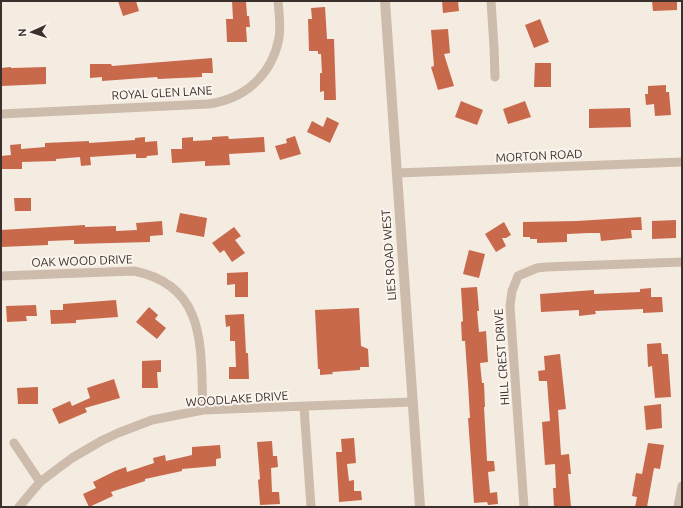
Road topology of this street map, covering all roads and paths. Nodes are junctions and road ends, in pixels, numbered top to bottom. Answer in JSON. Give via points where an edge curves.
{"nodes":[{"id":1,"x":278,"y":1,"type":"edge"},
{"id":2,"x":385,"y":1,"type":"edge"},
{"id":3,"x":491,"y":1,"type":"edge"},
{"id":4,"x":495,"y":77,"type":"dead end"},
{"id":5,"x":1,"y":114,"type":"edge"},
{"id":6,"x":682,"y":162,"type":"edge"},
{"id":7,"x":397,"y":173,"type":"junction"},
{"id":8,"x":682,"y":262,"type":"edge"},
{"id":9,"x":1,"y":276,"type":"edge"},
{"id":10,"x":412,"y":402,"type":"junction"},
{"id":11,"x":304,"y":407,"type":"junction"},
{"id":12,"x":203,"y":410,"type":"junction"},
{"id":13,"x":14,"y":443,"type":"dead end"},
{"id":14,"x":40,"y":482,"type":"junction"},
{"id":15,"x":682,"y":486,"type":"edge"},
{"id":16,"x":19,"y":507,"type":"edge"},
{"id":17,"x":311,"y":507,"type":"edge"},
{"id":18,"x":420,"y":507,"type":"edge"},
{"id":19,"x":524,"y":507,"type":"edge"},
{"id":20,"x":678,"y":507,"type":"edge"}],
"edges":[{"from":1,"to":5,"type":"street","name":"ROYAL GLEN LANE","via":[[279,37],[273,57],[261,78],[231,98],[208,104]]},
{"from":2,"to":7,"type":"street","name":"LIES ROAD WEST"},
{"from":3,"to":4,"type":"street"},
{"from":6,"to":7,"type":"street","name":"MORTON ROAD"},
{"from":7,"to":10,"type":"street","name":"LIES ROAD WEST"},
{"from":8,"to":19,"type":"street","name":"HILL CREST DRIVE","via":[[546,267],[518,276],[510,306]]},
{"from":9,"to":12,"type":"street","name":"OAK WOOD DRIVE","via":[[134,271],[153,276],[175,288],[193,314],[198,330]]},
{"from":10,"to":11,"type":"street","name":"WOODLAKE DRIVE"},
{"from":10,"to":18,"type":"street","name":"LIES ROAD WEST"},
{"from":11,"to":12,"type":"street","name":"WOODLAKE DRIVE"},
{"from":11,"to":17,"type":"street"},
{"from":12,"to":14,"type":"street","name":"WOODLAKE DRIVE","via":[[152,420],[118,433],[88,448]]},
{"from":13,"to":14,"type":"street"},
{"from":14,"to":16,"type":"street","name":"WOODLAKE DRIVE"},
{"from":15,"to":20,"type":"street"}]}
